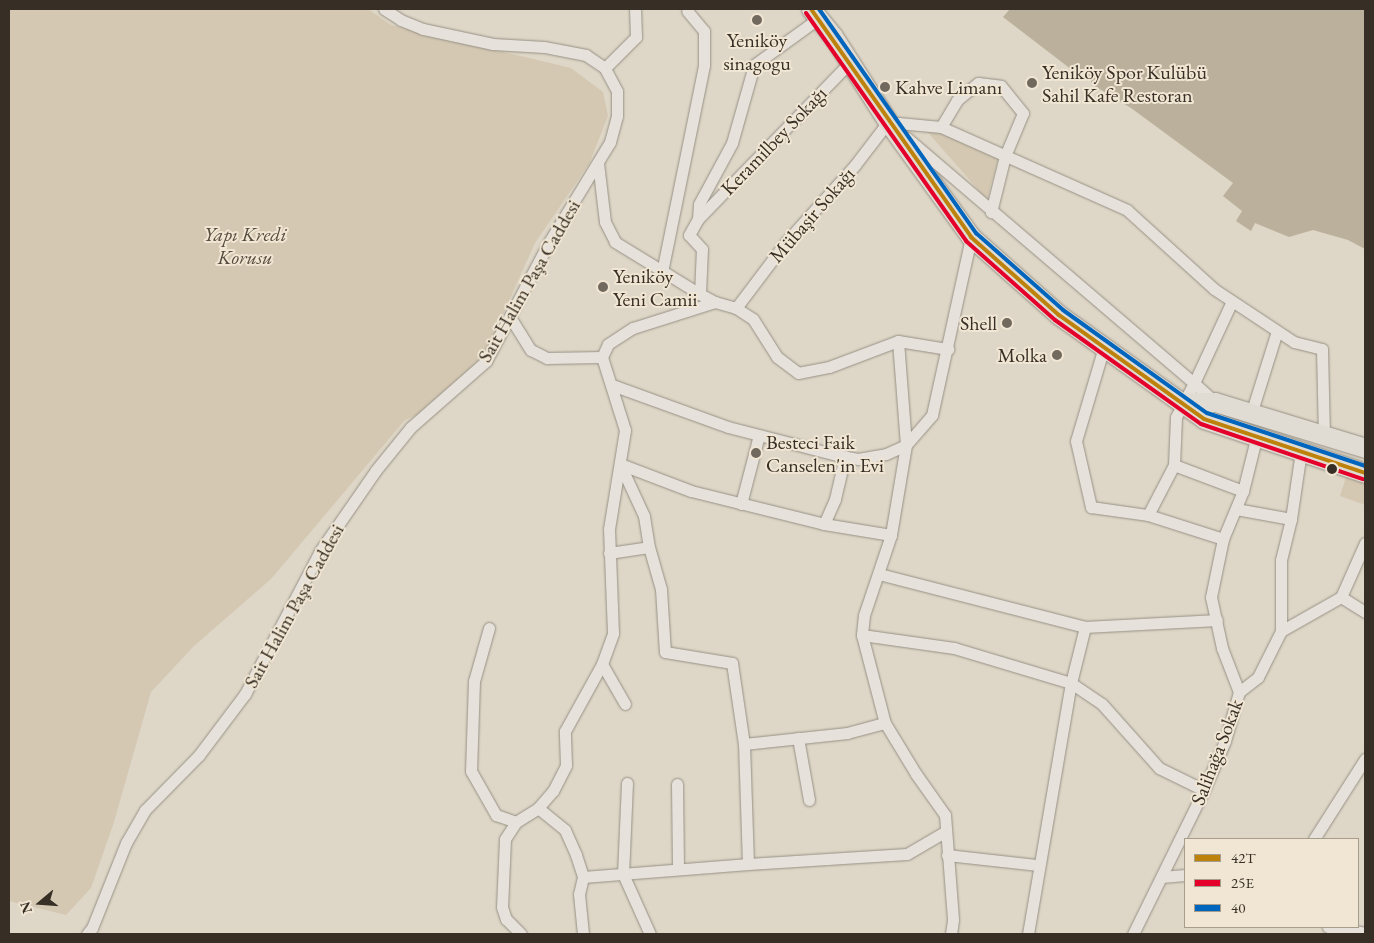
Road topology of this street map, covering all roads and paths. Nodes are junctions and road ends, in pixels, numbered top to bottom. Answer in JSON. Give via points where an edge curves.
{"nodes":[{"id":1,"x":384,"y":9,"type":"edge"},
{"id":2,"x":635,"y":9,"type":"edge"},
{"id":3,"x":687,"y":11,"type":"dead end"},
{"id":4,"x":815,"y":14,"type":"edge"},
{"id":5,"x":850,"y":62,"type":"junction"},
{"id":6,"x":605,"y":68,"type":"junction"},
{"id":7,"x":888,"y":122,"type":"junction"},
{"id":8,"x":941,"y":127,"type":"junction"},
{"id":9,"x":1005,"y":156,"type":"junction"},
{"id":10,"x":598,"y":163,"type":"junction"},
{"id":11,"x":991,"y":212,"type":"junction"},
{"id":12,"x":698,"y":220,"type":"junction"},
{"id":13,"x":689,"y":234,"type":"junction"},
{"id":14,"x":971,"y":236,"type":"junction"},
{"id":15,"x":669,"y":241,"type":"junction"},
{"id":16,"x":662,"y":272,"type":"junction"},
{"id":17,"x":700,"y":294,"type":"junction"},
{"id":18,"x":1232,"y":301,"type":"junction"},
{"id":19,"x":716,"y":302,"type":"junction"},
{"id":20,"x":736,"y":308,"type":"junction"},
{"id":21,"x":510,"y":317,"type":"junction"},
{"id":22,"x":1277,"y":331,"type":"junction"},
{"id":23,"x":898,"y":342,"type":"junction"},
{"id":24,"x":1104,"y":347,"type":"junction"},
{"id":25,"x":948,"y":349,"type":"junction"},
{"id":26,"x":602,"y":356,"type":"junction"},
{"id":27,"x":1194,"y":383,"type":"junction"},
{"id":28,"x":612,"y":385,"type":"junction"},
{"id":29,"x":1185,"y":402,"type":"junction"},
{"id":30,"x":1215,"y":402,"type":"junction"},
{"id":31,"x":1251,"y":414,"type":"junction"},
{"id":32,"x":1270,"y":420,"type":"junction"},
{"id":33,"x":1304,"y":430,"type":"junction"},
{"id":34,"x":759,"y":434,"type":"junction"},
{"id":35,"x":1257,"y":435,"type":"junction"},
{"id":36,"x":1324,"y":436,"type":"junction"},
{"id":37,"x":906,"y":445,"type":"junction"},
{"id":38,"x":1365,"y":448,"type":"edge"},
{"id":39,"x":1301,"y":451,"type":"junction"},
{"id":40,"x":844,"y":456,"type":"junction"},
{"id":41,"x":620,"y":464,"type":"junction"},
{"id":42,"x":1174,"y":465,"type":"junction"},
{"id":43,"x":1365,"y":473,"type":"edge"},
{"id":44,"x":1243,"y":491,"type":"junction"},
{"id":45,"x":741,"y":504,"type":"junction"},
{"id":46,"x":1236,"y":509,"type":"junction"},
{"id":47,"x":1148,"y":515,"type":"junction"},
{"id":48,"x":1291,"y":519,"type":"junction"},
{"id":49,"x":824,"y":524,"type":"junction"},
{"id":50,"x":891,"y":535,"type":"junction"},
{"id":51,"x":1223,"y":539,"type":"junction"},
{"id":52,"x":1365,"y":543,"type":"edge"},
{"id":53,"x":649,"y":547,"type":"junction"},
{"id":54,"x":609,"y":553,"type":"junction"},
{"id":55,"x":879,"y":574,"type":"junction"},
{"id":56,"x":1340,"y":597,"type":"junction"},
{"id":57,"x":1365,"y":612,"type":"edge"},
{"id":58,"x":1216,"y":620,"type":"junction"},
{"id":59,"x":1085,"y":627,"type":"junction"},
{"id":60,"x":489,"y":628,"type":"dead end"},
{"id":61,"x":1281,"y":631,"type":"junction"},
{"id":62,"x":862,"y":635,"type":"junction"},
{"id":63,"x":602,"y":664,"type":"junction"},
{"id":64,"x":1071,"y":683,"type":"junction"},
{"id":65,"x":1239,"y":692,"type":"junction"},
{"id":66,"x":625,"y":704,"type":"dead end"},
{"id":67,"x":885,"y":723,"type":"junction"},
{"id":68,"x":798,"y":738,"type":"junction"},
{"id":69,"x":744,"y":744,"type":"junction"},
{"id":70,"x":1365,"y":759,"type":"edge"},
{"id":71,"x":1362,"y":773,"type":"edge"},
{"id":72,"x":627,"y":783,"type":"dead end"},
{"id":73,"x":677,"y":784,"type":"dead end"},
{"id":74,"x":1204,"y":790,"type":"junction"},
{"id":75,"x":809,"y":800,"type":"dead end"},
{"id":76,"x":538,"y":808,"type":"junction"},
{"id":77,"x":516,"y":822,"type":"junction"},
{"id":78,"x":946,"y":831,"type":"junction"},
{"id":79,"x":1316,"y":836,"type":"edge"},
{"id":80,"x":947,"y":856,"type":"junction"},
{"id":81,"x":748,"y":864,"type":"junction"},
{"id":82,"x":1038,"y":865,"type":"junction"},
{"id":83,"x":678,"y":870,"type":"junction"},
{"id":84,"x":623,"y":874,"type":"junction"},
{"id":85,"x":1184,"y":875,"type":"edge"},
{"id":86,"x":583,"y":877,"type":"junction"},
{"id":87,"x":1162,"y":877,"type":"junction"},
{"id":88,"x":1334,"y":928,"type":"edge"},
{"id":89,"x":1365,"y":933,"type":"edge"},
{"id":90,"x":87,"y":934,"type":"edge"},
{"id":91,"x":521,"y":934,"type":"edge"},
{"id":92,"x":583,"y":934,"type":"edge"},
{"id":93,"x":650,"y":934,"type":"edge"},
{"id":94,"x":951,"y":934,"type":"edge"},
{"id":95,"x":1028,"y":934,"type":"edge"},
{"id":96,"x":1134,"y":934,"type":"edge"}],
"edges":[{"from":1,"to":6,"type":"street","name":"Sait Halim Paşa Caddesi","via":[[423,29],[493,44],[544,47],[586,55]]},
{"from":2,"to":6,"type":"street","via":[[636,37]]},
{"from":3,"to":15,"type":"street","via":[[704,31],[704,64]]},
{"from":4,"to":5,"type":"main road"},
{"from":4,"to":12,"type":"street","via":[[754,64],[732,143],[699,204]]},
{"from":5,"to":7,"type":"main road"},
{"from":5,"to":12,"type":"street","name":"Keramilbey Sokağı"},
{"from":6,"to":10,"type":"street","name":"Sait Halim Paşa Caddesi","via":[[617,91],[617,116],[610,142]]},
{"from":7,"to":8,"type":"street"},
{"from":7,"to":11,"type":"street"},
{"from":7,"to":14,"type":"main road"},
{"from":7,"to":20,"type":"street","name":"Mübaşir Sokağı","via":[[855,165],[786,242]]},
{"from":8,"to":9,"type":"street"},
{"from":8,"to":9,"type":"street","via":[[957,100],[978,83],[1001,86],[1024,113]]},
{"from":9,"to":11,"type":"street"},
{"from":9,"to":18,"type":"street","via":[[1127,210]]},
{"from":10,"to":16,"type":"street","name":"Sait Halim Paşa Caddesi","via":[[605,222],[615,242]]},
{"from":10,"to":21,"type":"street","name":"Sait Halim Paşa Caddesi","via":[[549,242]]},
{"from":11,"to":27,"type":"street"},
{"from":12,"to":13,"type":"street"},
{"from":13,"to":15,"type":"street"},
{"from":13,"to":17,"type":"street","via":[[702,249]]},
{"from":14,"to":24,"type":"main road","via":[[1060,315]]},
{"from":14,"to":25,"type":"street"},
{"from":15,"to":16,"type":"street"},
{"from":16,"to":17,"type":"street","name":"Sait Halim Paşa Caddesi"},
{"from":17,"to":19,"type":"street","name":"Sait Halim Paşa Caddesi"},
{"from":18,"to":22,"type":"street"},
{"from":18,"to":27,"type":"street"},
{"from":19,"to":20,"type":"street","name":"Sait Halim Paşa Caddesi"},
{"from":19,"to":26,"type":"street","via":[[633,328],[608,344]]},
{"from":20,"to":23,"type":"street","via":[[753,319],[777,356],[798,373],[829,367]]},
{"from":21,"to":26,"type":"street","via":[[531,350],[547,358]]},
{"from":21,"to":90,"type":"street","name":"Sait Halim Paşa Caddesi","via":[[486,361],[411,427],[370,478],[320,551],[245,694],[199,755],[145,810],[126,843]]},
{"from":22,"to":31,"type":"street"},
{"from":22,"to":36,"type":"street","via":[[1294,342],[1322,349]]},
{"from":23,"to":25,"type":"street"},
{"from":23,"to":37,"type":"street"},
{"from":24,"to":29,"type":"main road"},
{"from":24,"to":47,"type":"street","via":[[1076,441],[1091,507]]},
{"from":25,"to":37,"type":"street","via":[[932,415]]},
{"from":26,"to":28,"type":"street"},
{"from":27,"to":29,"type":"street"},
{"from":27,"to":30,"type":"street"},
{"from":28,"to":34,"type":"street"},
{"from":28,"to":41,"type":"street","via":[[625,430]]},
{"from":29,"to":30,"type":"main road"},
{"from":29,"to":35,"type":"main road","via":[[1204,419]]},
{"from":29,"to":42,"type":"street","via":[[1176,417]]},
{"from":30,"to":31,"type":"main road"},
{"from":31,"to":32,"type":"main road"},
{"from":32,"to":33,"type":"main road"},
{"from":32,"to":35,"type":"main road"},
{"from":33,"to":36,"type":"main road"},
{"from":33,"to":39,"type":"main road"},
{"from":34,"to":40,"type":"street"},
{"from":34,"to":45,"type":"street"},
{"from":35,"to":39,"type":"main road"},
{"from":35,"to":44,"type":"street"},
{"from":36,"to":38,"type":"main road"},
{"from":37,"to":40,"type":"street","via":[[886,454],[858,459]]},
{"from":37,"to":50,"type":"street"},
{"from":39,"to":43,"type":"main road"},
{"from":39,"to":48,"type":"street","name":"Salihağa Sokak"},
{"from":40,"to":49,"type":"street","via":[[835,499]]},
{"from":41,"to":45,"type":"street","via":[[691,491]]},
{"from":41,"to":53,"type":"street","via":[[644,516]]},
{"from":41,"to":54,"type":"street","via":[[609,529]]},
{"from":42,"to":44,"type":"street"},
{"from":42,"to":47,"type":"street"},
{"from":44,"to":46,"type":"street"},
{"from":45,"to":49,"type":"street"},
{"from":46,"to":48,"type":"street"},
{"from":46,"to":51,"type":"street"},
{"from":47,"to":51,"type":"street"},
{"from":48,"to":61,"type":"street","name":"Salihağa Sokak","via":[[1281,560]]},
{"from":49,"to":50,"type":"street"},
{"from":50,"to":55,"type":"street"},
{"from":51,"to":58,"type":"street","via":[[1211,597]]},
{"from":52,"to":56,"type":"street"},
{"from":53,"to":54,"type":"street"},
{"from":53,"to":69,"type":"street","via":[[661,589],[665,652],[732,663]]},
{"from":54,"to":63,"type":"street","via":[[613,633]]},
{"from":55,"to":59,"type":"street"},
{"from":55,"to":62,"type":"street","via":[[864,616]]},
{"from":56,"to":57,"type":"street"},
{"from":56,"to":61,"type":"street"},
{"from":58,"to":59,"type":"street"},
{"from":58,"to":65,"type":"street","via":[[1232,680]]},
{"from":59,"to":64,"type":"street"},
{"from":60,"to":77,"type":"street","via":[[474,681],[471,771],[496,815]]},
{"from":61,"to":65,"type":"street","name":"Salihağa Sokak","via":[[1258,677]]},
{"from":62,"to":64,"type":"street","via":[[954,648]]},
{"from":62,"to":67,"type":"street"},
{"from":63,"to":66,"type":"street"},
{"from":63,"to":76,"type":"street","via":[[565,731],[566,765],[553,791]]},
{"from":64,"to":74,"type":"street","via":[[1102,704],[1159,768]]},
{"from":64,"to":82,"type":"street"},
{"from":65,"to":74,"type":"street","name":"Salihağa Sokak","via":[[1225,741]]},
{"from":67,"to":68,"type":"street","via":[[847,733]]},
{"from":67,"to":78,"type":"street","via":[[945,815]]},
{"from":68,"to":69,"type":"street"},
{"from":68,"to":75,"type":"street"},
{"from":69,"to":81,"type":"street"},
{"from":70,"to":71,"type":"street"},
{"from":71,"to":79,"type":"street"},
{"from":72,"to":84,"type":"street"},
{"from":73,"to":83,"type":"street"},
{"from":74,"to":87,"type":"street","name":"Salihağa Sokak"},
{"from":76,"to":77,"type":"street"},
{"from":76,"to":86,"type":"street","via":[[565,830]]},
{"from":77,"to":91,"type":"street","via":[[505,839],[502,907],[506,919]]},
{"from":78,"to":80,"type":"street"},
{"from":78,"to":81,"type":"street","via":[[907,854]]},
{"from":80,"to":82,"type":"street"},
{"from":80,"to":94,"type":"street","via":[[953,920]]},
{"from":81,"to":83,"type":"street"},
{"from":82,"to":95,"type":"street"},
{"from":83,"to":84,"type":"street"},
{"from":84,"to":86,"type":"street"},
{"from":84,"to":93,"type":"street"},
{"from":85,"to":87,"type":"street"},
{"from":86,"to":92,"type":"street","via":[[579,894]]},
{"from":87,"to":96,"type":"street","name":"Salihağa Sokak"},
{"from":88,"to":89,"type":"street"}]}
